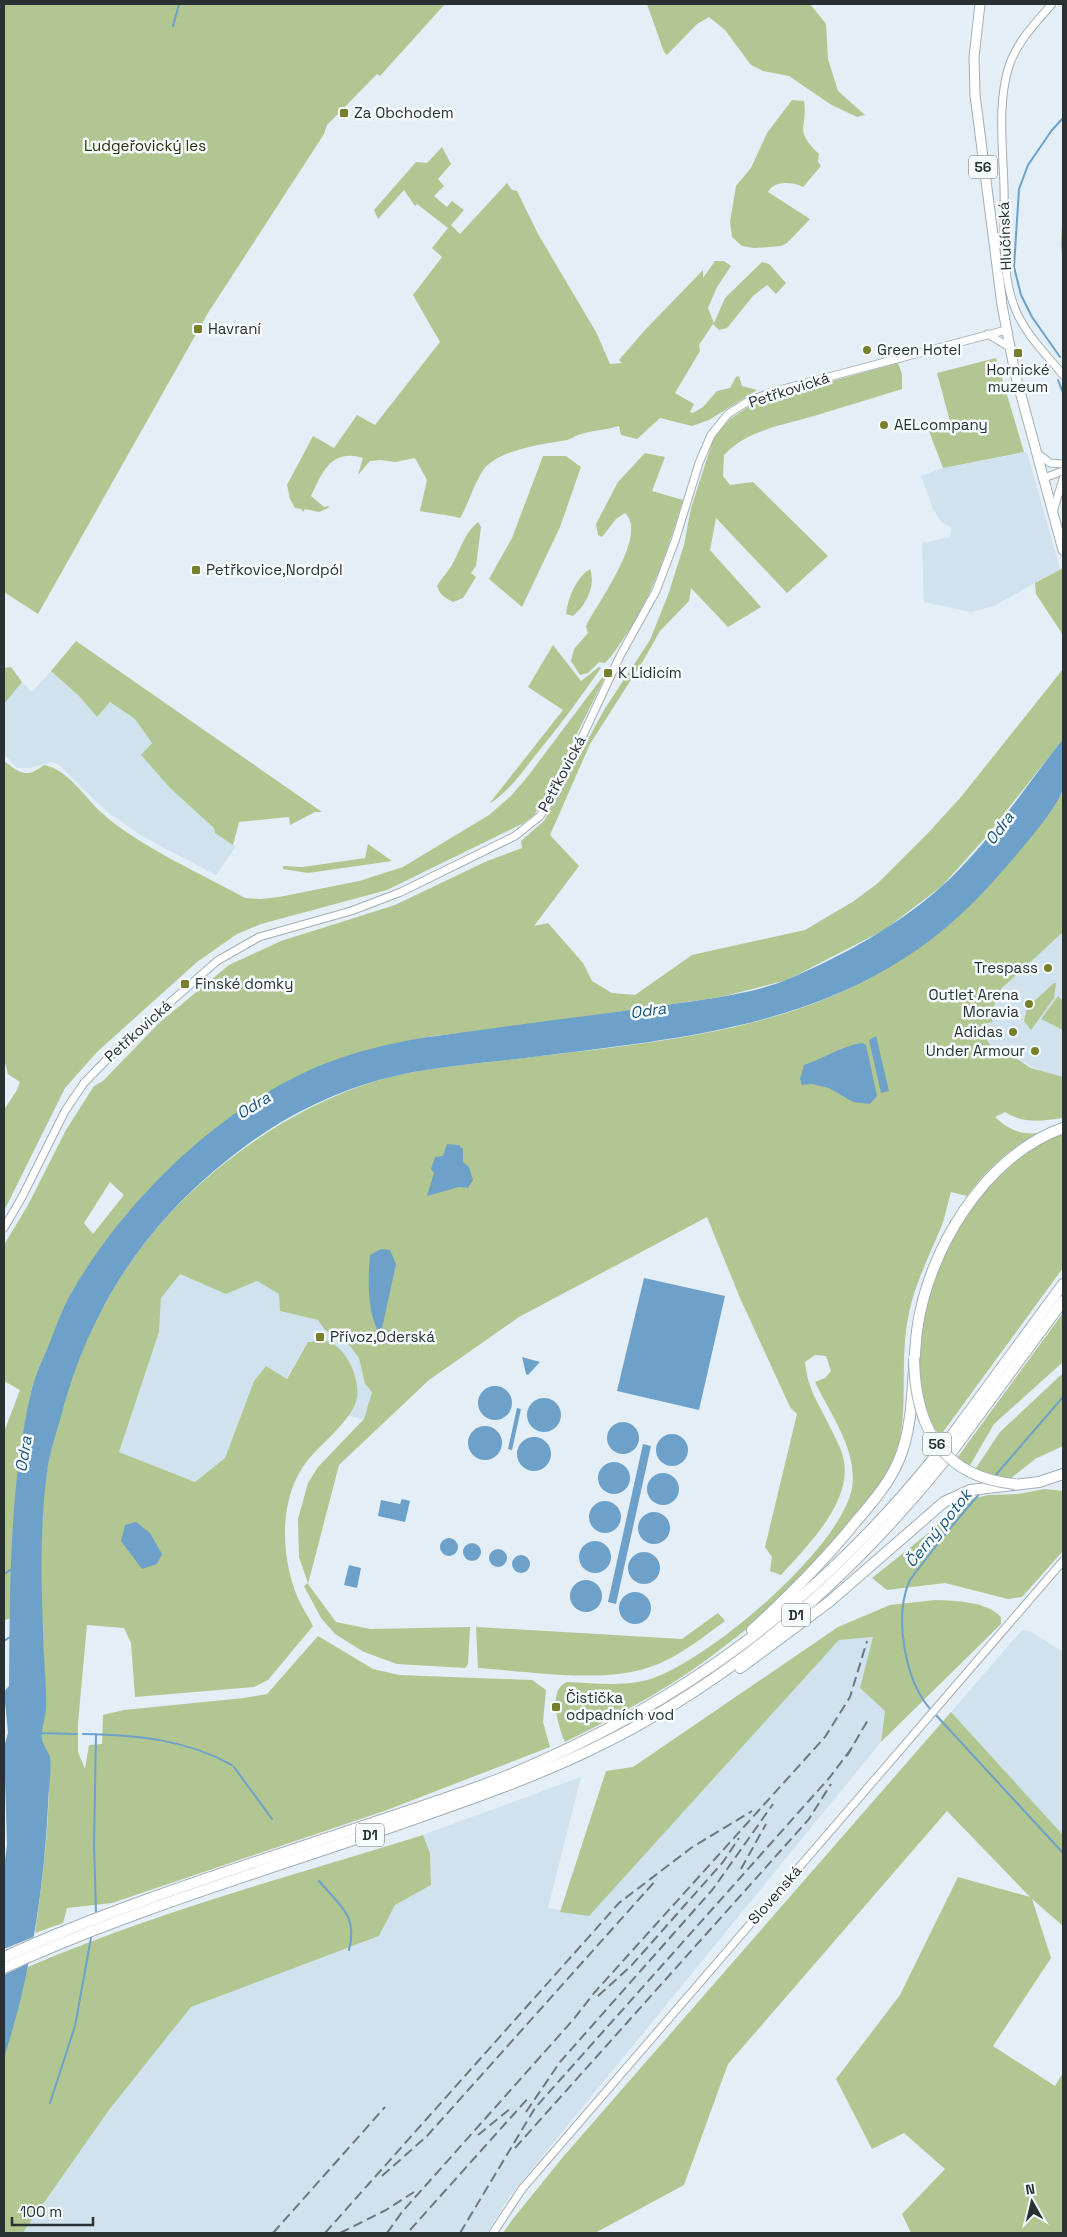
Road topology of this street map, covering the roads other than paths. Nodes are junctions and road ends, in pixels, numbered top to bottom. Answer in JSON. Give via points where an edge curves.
{"nodes":[{"id":1,"x":980,"y":4,"type":"edge"},
{"id":2,"x":1052,"y":4,"type":"edge"},
{"id":3,"x":1006,"y":330,"type":"junction"},
{"id":4,"x":988,"y":334,"type":"junction"},
{"id":5,"x":1009,"y":347,"type":"junction"},
{"id":6,"x":1063,"y":375,"type":"edge"},
{"id":7,"x":1036,"y":451,"type":"junction"},
{"id":8,"x":1063,"y":464,"type":"edge"},
{"id":9,"x":1063,"y":470,"type":"edge"},
{"id":10,"x":1044,"y":478,"type":"junction"},
{"id":11,"x":1063,"y":479,"type":"edge"},
{"id":12,"x":1053,"y":513,"type":"junction"},
{"id":13,"x":1063,"y":550,"type":"edge"},
{"id":14,"x":1063,"y":1128,"type":"edge"},
{"id":15,"x":4,"y":1228,"type":"edge"},
{"id":16,"x":1063,"y":1284,"type":"edge"},
{"id":17,"x":1063,"y":1301,"type":"edge"},
{"id":18,"x":914,"y":1358,"type":"junction"},
{"id":19,"x":945,"y":1453,"type":"junction"},
{"id":20,"x":1063,"y":1474,"type":"edge"},
{"id":21,"x":1039,"y":1482,"type":"junction"},
{"id":22,"x":1063,"y":1483,"type":"edge"},
{"id":23,"x":1015,"y":1484,"type":"junction"},
{"id":24,"x":1063,"y":1561,"type":"edge"},
{"id":25,"x":642,"y":1710,"type":"junction"},
{"id":26,"x":618,"y":1736,"type":"junction"},
{"id":27,"x":551,"y":1763,"type":"junction"},
{"id":28,"x":183,"y":1893,"type":"junction"},
{"id":29,"x":4,"y":1957,"type":"edge"},
{"id":30,"x":4,"y":1968,"type":"edge"},
{"id":31,"x":493,"y":2233,"type":"edge"}],
"edges":[{"from":1,"to":3,"type":"main road","number":"56","via":[[974,56],[975,95]]},
{"from":2,"to":6,"type":"street","name":"Hlučínská","via":[[1014,54],[1006,80],[1002,131],[1005,261],[1010,292],[1022,324]]},
{"from":3,"to":4,"type":"street","name":"Petřkovická"},
{"from":3,"to":5,"type":"main road","number":"56"},
{"from":4,"to":5,"type":"street"},
{"from":4,"to":15,"type":"street","name":"Petřkovická","via":[[765,394],[725,417],[701,457],[656,591],[622,652],[556,793],[540,816],[506,841],[394,895],[259,937],[214,964],[114,1052],[84,1083],[65,1111]]},
{"from":5,"to":7,"type":"main road","number":"56"},
{"from":7,"to":8,"type":"street","via":[[1046,461]]},
{"from":7,"to":10,"type":"main road","number":"56"},
{"from":9,"to":10,"type":"street"},
{"from":10,"to":12,"type":"main road","number":"56"},
{"from":11,"to":12,"type":"street"},
{"from":12,"to":13,"type":"main road","number":"56"},
{"from":14,"to":18,"type":"highway","via":[[1034,1142],[1011,1159],[980,1190],[955,1226],[935,1264],[925,1293]]},
{"from":16,"to":19,"type":"highway","number":"D1"},
{"from":17,"to":19,"type":"highway","number":"D1"},
{"from":18,"to":23,"type":"highway","number":"56","bridge":true,"via":[[916,1392],[922,1417],[942,1451],[973,1474]]},
{"from":18,"to":25,"type":"highway","number":"D1","bridge":true,"via":[[906,1438],[893,1473],[872,1503],[798,1588],[739,1642]]},
{"from":19,"to":25,"type":"highway","number":"D1","via":[[843,1560],[776,1620],[716,1665]]},
{"from":19,"to":26,"type":"highway","number":"D1","via":[[916,1497],[852,1566],[789,1622],[726,1671]]},
{"from":20,"to":21,"type":"highway","number":"56"},
{"from":21,"to":22,"type":"highway","number":"56"},
{"from":21,"to":23,"type":"highway","number":"56"},
{"from":23,"to":26,"type":"highway","number":"D1","bridge":true,"via":[[980,1488],[944,1502],[788,1633],[717,1684],[636,1732]]},
{"from":24,"to":31,"type":"street","name":"Slovenská","via":[[528,2182]]},
{"from":25,"to":27,"type":"highway","number":"D1","via":[[582,1742]]},
{"from":26,"to":27,"type":"highway","number":"D1","via":[[589,1751]]},
{"from":27,"to":28,"type":"highway","number":"D1"},
{"from":28,"to":29,"type":"highway","number":"D1","via":[[74,1927]]},
{"from":28,"to":30,"type":"highway","number":"D1"}]}
